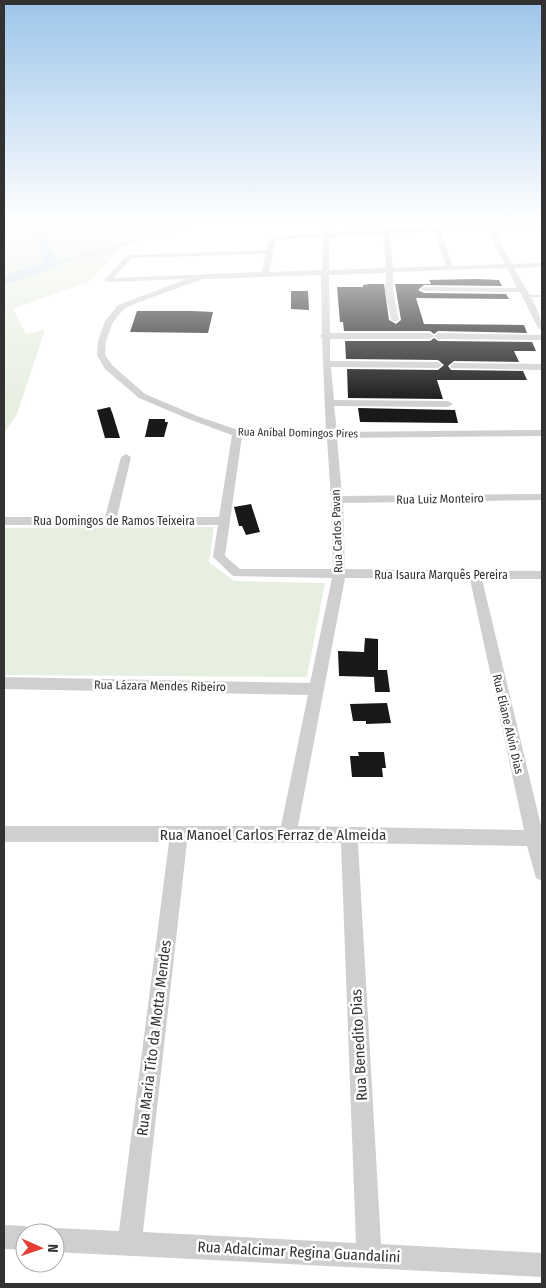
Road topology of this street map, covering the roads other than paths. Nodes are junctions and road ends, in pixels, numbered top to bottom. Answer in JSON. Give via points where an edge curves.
{"nodes":[{"id":1,"x":181,"y":284,"type":"edge"},
{"id":2,"x":325,"y":284,"type":"edge"},
{"id":3,"x":388,"y":284,"type":"edge"},
{"id":4,"x":521,"y":284,"type":"edge"},
{"id":5,"x":424,"y":289,"type":"dead end"},
{"id":6,"x":525,"y":293,"type":"junction"},
{"id":7,"x":542,"y":296,"type":"edge"},
{"id":8,"x":395,"y":320,"type":"dead end"},
{"id":9,"x":542,"y":328,"type":"edge"},
{"id":10,"x":324,"y":336,"type":"junction"},
{"id":11,"x":542,"y":337,"type":"edge"},
{"id":12,"x":326,"y":364,"type":"junction"},
{"id":13,"x":438,"y":365,"type":"dead end"},
{"id":14,"x":454,"y":366,"type":"dead end"},
{"id":15,"x":542,"y":367,"type":"edge"},
{"id":16,"x":329,"y":403,"type":"junction"},
{"id":17,"x":448,"y":404,"type":"dead end"},
{"id":18,"x":238,"y":433,"type":"junction"},
{"id":19,"x":542,"y":433,"type":"edge"},
{"id":20,"x":330,"y":435,"type":"junction"},
{"id":21,"x":126,"y":457,"type":"dead end"},
{"id":22,"x":542,"y":497,"type":"edge"},
{"id":23,"x":337,"y":500,"type":"junction"},
{"id":24,"x":110,"y":521,"type":"junction"},
{"id":25,"x":224,"y":521,"type":"junction"},
{"id":26,"x":4,"y":522,"type":"edge"},
{"id":27,"x":339,"y":574,"type":"junction"},
{"id":28,"x":475,"y":575,"type":"junction"},
{"id":29,"x":542,"y":575,"type":"edge"},
{"id":30,"x":4,"y":683,"type":"edge"},
{"id":31,"x":316,"y":688,"type":"junction"},
{"id":32,"x":4,"y":834,"type":"edge"},
{"id":33,"x":179,"y":834,"type":"junction"},
{"id":34,"x":288,"y":834,"type":"junction"},
{"id":35,"x":349,"y":835,"type":"junction"},
{"id":36,"x":538,"y":838,"type":"edge"},
{"id":37,"x":542,"y":872,"type":"edge"},
{"id":38,"x":65,"y":1240,"type":"edge"},
{"id":39,"x":130,"y":1243,"type":"junction"},
{"id":40,"x":369,"y":1255,"type":"junction"},
{"id":41,"x":542,"y":1264,"type":"edge"}],
"edges":[{"from":1,"to":18,"type":"street","name":"Rua Aníbal Domingos Pires","via":[[136,300],[113,314],[105,328],[101,355],[108,367],[142,396]]},
{"from":2,"to":10,"type":"street","name":"Rua Carlos Pavan"},
{"from":3,"to":8,"type":"street"},
{"from":4,"to":6,"type":"street"},
{"from":5,"to":6,"type":"street"},
{"from":6,"to":7,"type":"lane"},
{"from":6,"to":9,"type":"street"},
{"from":10,"to":11,"type":"street"},
{"from":10,"to":12,"type":"street","name":"Rua Carlos Pavan"},
{"from":12,"to":13,"type":"street"},
{"from":12,"to":16,"type":"street","name":"Rua Carlos Pavan"},
{"from":14,"to":15,"type":"street"},
{"from":16,"to":17,"type":"street"},
{"from":16,"to":20,"type":"street","name":"Rua Carlos Pavan"},
{"from":18,"to":20,"type":"street","name":"Rua Aníbal Domingos Pires"},
{"from":18,"to":25,"type":"street"},
{"from":19,"to":20,"type":"street","name":"Rua Aníbal Domingos Pires"},
{"from":20,"to":23,"type":"street","name":"Rua Carlos Pavan"},
{"from":21,"to":24,"type":"street"},
{"from":22,"to":23,"type":"street","name":"Rua Luiz Monteiro"},
{"from":23,"to":27,"type":"street","name":"Rua Carlos Pavan"},
{"from":24,"to":25,"type":"street","name":"Rua Domingos de Ramos Teixeira"},
{"from":24,"to":26,"type":"street","name":"Rua Domingos de Ramos Teixeira"},
{"from":25,"to":27,"type":"street","via":[[219,557],[237,574]]},
{"from":27,"to":28,"type":"street","name":"Rua Isaura Marquês Pereira"},
{"from":27,"to":31,"type":"street","name":"Rua Carlos Pavan"},
{"from":28,"to":29,"type":"street","name":"Rua Isaura Marquês Pereira"},
{"from":28,"to":36,"type":"street","name":"Rua Eliane Alvin Dias"},
{"from":30,"to":31,"type":"street","name":"Rua Lázara Mendes Ribeiro"},
{"from":31,"to":34,"type":"street","name":"Rua Carlos Pavan"},
{"from":32,"to":33,"type":"street","name":"Rua Manoel Carlos Ferraz de Almeida"},
{"from":33,"to":34,"type":"street","name":"Rua Manoel Carlos Ferraz de Almeida"},
{"from":33,"to":39,"type":"street","name":"Rua Maria Tito da Motta Mendes"},
{"from":34,"to":35,"type":"street","name":"Rua Manoel Carlos Ferraz de Almeida"},
{"from":35,"to":36,"type":"street","name":"Rua Manoel Carlos Ferraz de Almeida"},
{"from":35,"to":40,"type":"street","name":"Rua Benedito Dias"},
{"from":36,"to":37,"type":"street","name":"Rua Eliane Alvin Dias"},
{"from":38,"to":39,"type":"street","name":"Rua Adalcimar Regina Guandalini"},
{"from":39,"to":40,"type":"street","name":"Rua Adalcimar Regina Guandalini"},
{"from":40,"to":41,"type":"street","name":"Rua Adalcimar Regina Guandalini"}]}
